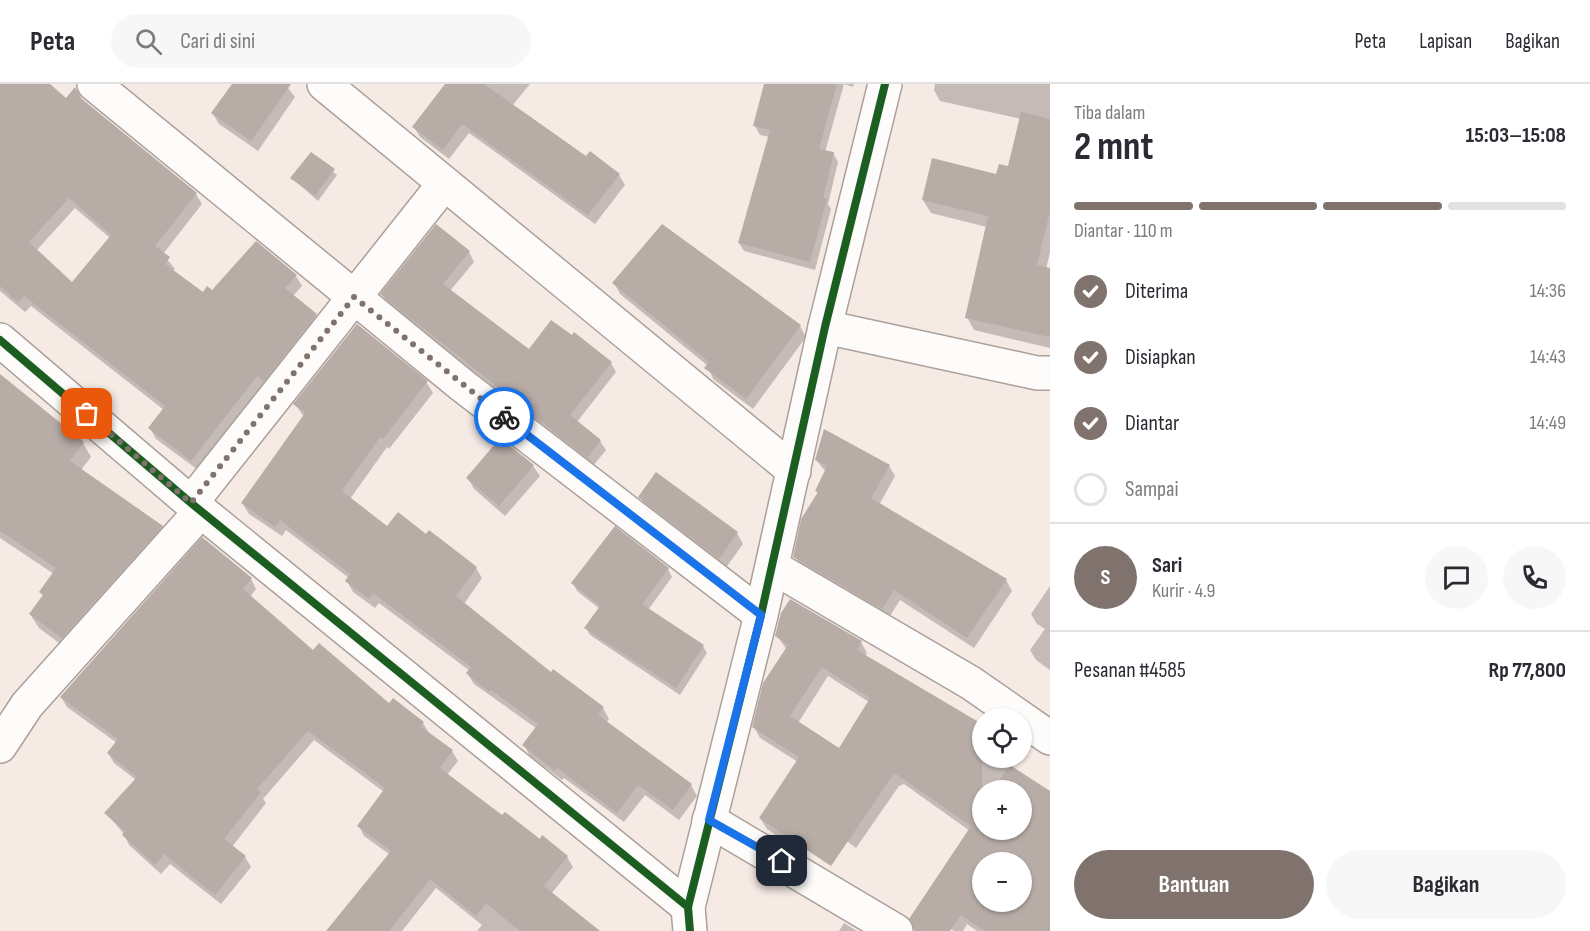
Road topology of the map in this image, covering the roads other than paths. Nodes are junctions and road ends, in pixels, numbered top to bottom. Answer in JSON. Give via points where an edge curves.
{"nodes":[{"id":1,"x":94,"y":84,"type":"edge"},
{"id":2,"x":324,"y":84,"type":"edge"},
{"id":3,"x":885,"y":84,"type":"edge"},
{"id":4,"x":444,"y":184,"type":"junction"},
{"id":5,"x":354,"y":297,"type":"junction"},
{"id":6,"x":825,"y":327,"type":"junction"},
{"id":7,"x":0,"y":340,"type":"edge"},
{"id":8,"x":1050,"y":373,"type":"edge"},
{"id":9,"x":794,"y":471,"type":"junction"},
{"id":10,"x":196,"y":507,"type":"junction"},
{"id":11,"x":772,"y":567,"type":"junction"},
{"id":12,"x":761,"y":615,"type":"junction"},
{"id":13,"x":1050,"y":738,"type":"edge"},
{"id":14,"x":0,"y":746,"type":"edge"},
{"id":15,"x":709,"y":820,"type":"junction"},
{"id":16,"x":689,"y":919,"type":"edge"},
{"id":17,"x":896,"y":931,"type":"edge"}],
"edges":[{"from":1,"to":5,"type":"street"},
{"from":2,"to":4,"type":"street"},
{"from":3,"to":6,"type":"street"},
{"from":4,"to":5,"type":"street"},
{"from":4,"to":9,"type":"street"},
{"from":5,"to":10,"type":"street"},
{"from":5,"to":12,"type":"street","via":[[463,386]]},
{"from":6,"to":8,"type":"street"},
{"from":6,"to":9,"type":"street"},
{"from":7,"to":10,"type":"street"},
{"from":9,"to":11,"type":"street"},
{"from":10,"to":14,"type":"street","via":[[27,705]]},
{"from":10,"to":16,"type":"street"},
{"from":11,"to":12,"type":"street"},
{"from":11,"to":13,"type":"street","via":[[971,683]]},
{"from":12,"to":15,"type":"street"},
{"from":15,"to":16,"type":"street"},
{"from":15,"to":17,"type":"street"}]}
